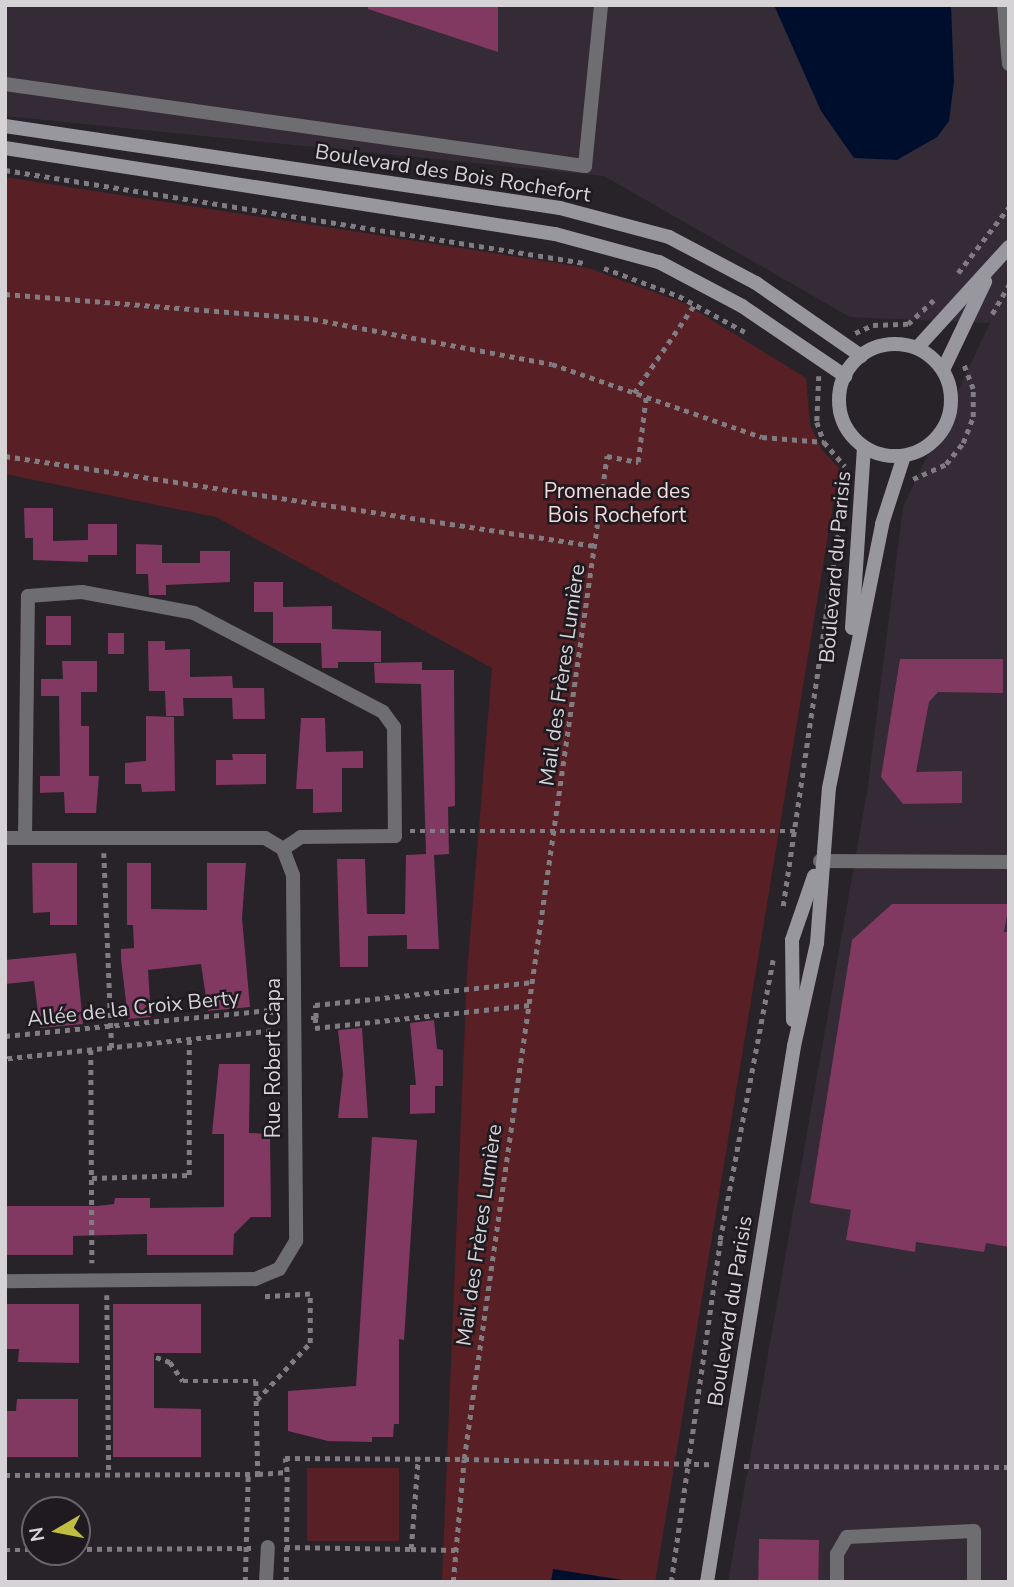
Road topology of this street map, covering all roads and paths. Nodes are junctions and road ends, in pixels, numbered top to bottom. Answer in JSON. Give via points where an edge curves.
{"nodes":[{"id":1,"x":601,"y":5,"type":"edge"},
{"id":2,"x":1004,"y":5,"type":"edge"},
{"id":3,"x":1009,"y":64,"type":"edge"},
{"id":4,"x":5,"y":84,"type":"edge"},
{"id":5,"x":5,"y":126,"type":"edge"},
{"id":6,"x":5,"y":148,"type":"edge"},
{"id":7,"x":5,"y":170,"type":"edge"},
{"id":8,"x":1009,"y":207,"type":"edge"},
{"id":9,"x":1009,"y":247,"type":"edge"},
{"id":10,"x":990,"y":272,"type":"junction"},
{"id":11,"x":955,"y":278,"type":"dead end"},
{"id":12,"x":707,"y":288,"type":"junction"},
{"id":13,"x":5,"y":294,"type":"edge"},
{"id":14,"x":937,"y":297,"type":"dead end"},
{"id":15,"x":694,"y":304,"type":"junction"},
{"id":16,"x":908,"y":324,"type":"junction"},
{"id":17,"x":931,"y":332,"type":"junction"},
{"id":18,"x":753,"y":337,"type":"dead end"},
{"id":19,"x":842,"y":342,"type":"junction"},
{"id":20,"x":917,"y":348,"type":"junction"},
{"id":21,"x":953,"y":349,"type":"junction"},
{"id":22,"x":861,"y":356,"type":"junction"},
{"id":23,"x":826,"y":362,"type":"junction"},
{"id":24,"x":943,"y":370,"type":"junction"},
{"id":25,"x":809,"y":371,"type":"dead end"},
{"id":26,"x":845,"y":376,"type":"junction"},
{"id":27,"x":818,"y":380,"type":"junction"},
{"id":28,"x":634,"y":393,"type":"junction"},
{"id":29,"x":646,"y":397,"type":"junction"},
{"id":30,"x":824,"y":442,"type":"junction"},
{"id":31,"x":864,"y":447,"type":"junction"},
{"id":32,"x":5,"y":456,"type":"edge"},
{"id":33,"x":904,"y":456,"type":"junction"},
{"id":34,"x":848,"y":468,"type":"junction"},
{"id":35,"x":865,"y":477,"type":"junction"},
{"id":36,"x":846,"y":481,"type":"dead end"},
{"id":37,"x":895,"y":483,"type":"junction"},
{"id":38,"x":840,"y":523,"type":"dead end"},
{"id":39,"x":595,"y":546,"type":"junction"},
{"id":40,"x":846,"y":689,"type":"junction"},
{"id":41,"x":557,"y":830,"type":"junction"},
{"id":42,"x":395,"y":831,"type":"junction"},
{"id":43,"x":796,"y":831,"type":"junction"},
{"id":44,"x":5,"y":838,"type":"edge"},
{"id":45,"x":25,"y":838,"type":"junction"},
{"id":46,"x":104,"y":838,"type":"junction"},
{"id":47,"x":283,"y":849,"type":"junction"},
{"id":48,"x":820,"y":861,"type":"junction"},
{"id":49,"x":1009,"y":862,"type":"edge"},
{"id":50,"x":782,"y":911,"type":"dead end"},
{"id":51,"x":775,"y":951,"type":"dead end"},
{"id":52,"x":533,"y":982,"type":"junction"},
{"id":53,"x":530,"y":1004,"type":"junction"},
{"id":54,"x":293,"y":1018,"type":"junction"},
{"id":55,"x":316,"y":1018,"type":"junction"},
{"id":56,"x":271,"y":1020,"type":"junction"},
{"id":57,"x":110,"y":1026,"type":"junction"},
{"id":58,"x":5,"y":1036,"type":"edge"},
{"id":59,"x":188,"y":1040,"type":"junction"},
{"id":60,"x":794,"y":1046,"type":"junction"},
{"id":61,"x":112,"y":1048,"type":"junction"},
{"id":62,"x":91,"y":1050,"type":"junction"},
{"id":63,"x":5,"y":1059,"type":"edge"},
{"id":64,"x":92,"y":1178,"type":"junction"},
{"id":65,"x":255,"y":1279,"type":"junction"},
{"id":66,"x":100,"y":1280,"type":"junction"},
{"id":67,"x":5,"y":1281,"type":"edge"},
{"id":68,"x":156,"y":1357,"type":"dead end"},
{"id":69,"x":257,"y":1401,"type":"junction"},
{"id":70,"x":464,"y":1459,"type":"junction"},
{"id":71,"x":691,"y":1462,"type":"junction"},
{"id":72,"x":726,"y":1466,"type":"junction"},
{"id":73,"x":1009,"y":1467,"type":"edge"},
{"id":74,"x":287,"y":1472,"type":"junction"},
{"id":75,"x":109,"y":1474,"type":"junction"},
{"id":76,"x":248,"y":1474,"type":"junction"},
{"id":77,"x":258,"y":1474,"type":"junction"},
{"id":78,"x":5,"y":1475,"type":"edge"},
{"id":79,"x":268,"y":1548,"type":"dead end"},
{"id":80,"x":411,"y":1549,"type":"dead end"},
{"id":81,"x":455,"y":1550,"type":"junction"},
{"id":82,"x":245,"y":1582,"type":"edge"},
{"id":83,"x":266,"y":1582,"type":"edge"},
{"id":84,"x":286,"y":1582,"type":"edge"},
{"id":85,"x":453,"y":1582,"type":"edge"},
{"id":86,"x":671,"y":1582,"type":"edge"},
{"id":87,"x":707,"y":1582,"type":"edge"},
{"id":88,"x":837,"y":1582,"type":"edge"},
{"id":89,"x":974,"y":1582,"type":"edge"}],
"edges":[{"from":1,"to":4,"type":"street","via":[[585,166]]},
{"from":2,"to":3,"type":"street"},
{"from":5,"to":19,"type":"street","name":"Boulevard des Bois Rochefort","via":[[561,208],[669,237],[756,283]]},
{"from":6,"to":12,"type":"street","via":[[555,234],[659,262]]},
{"from":7,"to":15,"type":"path","via":[[597,265]]},
{"from":8,"to":11,"type":"path"},
{"from":9,"to":10,"type":"street"},
{"from":10,"to":17,"type":"street"},
{"from":10,"to":21,"type":"street"},
{"from":12,"to":15,"type":"path"},
{"from":12,"to":23,"type":"street"},
{"from":13,"to":28,"type":"path","via":[[313,319],[552,365]]},
{"from":14,"to":16,"type":"path"},
{"from":15,"to":18,"type":"path"},
{"from":15,"to":28,"type":"path"},
{"from":16,"to":17,"type":"path"},
{"from":16,"to":19,"type":"path","via":[[873,325]]},
{"from":17,"to":20,"type":"street"},
{"from":19,"to":22,"type":"street","name":"Boulevard des Bois Rochefort"},
{"from":20,"to":22,"type":"street","via":[[884,345]]},
{"from":20,"to":24,"type":"street"},
{"from":21,"to":24,"type":"street"},
{"from":21,"to":37,"type":"path","via":[[973,389],[973,417],[963,443],[946,464],[922,478]]},
{"from":22,"to":26,"type":"street"},
{"from":23,"to":26,"type":"street"},
{"from":23,"to":27,"type":"path"},
{"from":24,"to":33,"type":"street","via":[[951,400],[946,423],[932,442]]},
{"from":25,"to":27,"type":"path"},
{"from":26,"to":31,"type":"street","via":[[841,415]]},
{"from":27,"to":30,"type":"path","via":[[814,401]]},
{"from":28,"to":29,"type":"path"},
{"from":29,"to":30,"type":"path","via":[[762,437]]},
{"from":29,"to":39,"type":"path","name":"Mail des Frères Lumière","via":[[638,462],[607,456]]},
{"from":30,"to":34,"type":"path"},
{"from":31,"to":33,"type":"street"},
{"from":31,"to":35,"type":"street","name":"Boulevard du Parisis"},
{"from":32,"to":39,"type":"path"},
{"from":33,"to":37,"type":"street","name":"Boulevard du Parisis"},
{"from":34,"to":35,"type":"path"},
{"from":34,"to":36,"type":"path"},
{"from":35,"to":40,"type":"street","name":"Boulevard du Parisis"},
{"from":37,"to":40,"type":"street","name":"Boulevard du Parisis"},
{"from":38,"to":43,"type":"path"},
{"from":39,"to":41,"type":"path","name":"Mail des Frères Lumière"},
{"from":40,"to":48,"type":"street","name":"Boulevard du Parisis"},
{"from":41,"to":42,"type":"path","via":[[441,835],[428,827]]},
{"from":41,"to":43,"type":"path"},
{"from":41,"to":52,"type":"path","name":"Mail des Frères Lumière"},
{"from":42,"to":45,"type":"street","via":[[394,727],[383,712],[194,613],[82,593],[27,596]]},
{"from":42,"to":47,"type":"street","via":[[395,836],[301,837]]},
{"from":43,"to":50,"type":"path"},
{"from":44,"to":45,"type":"street"},
{"from":45,"to":46,"type":"street"},
{"from":46,"to":47,"type":"street","via":[[265,838]]},
{"from":46,"to":57,"type":"path"},
{"from":47,"to":54,"type":"street","name":"Rue Robert Capa","via":[[293,875]]},
{"from":48,"to":49,"type":"street"},
{"from":48,"to":60,"type":"street","name":"Boulevard du Parisis","via":[[817,943]]},
{"from":48,"to":60,"type":"street","name":"Boulevard du Parisis","via":[[792,940]]},
{"from":51,"to":71,"type":"path","via":[[720,1240]]},
{"from":52,"to":53,"type":"path","name":"Mail des Frères Lumière"},
{"from":52,"to":55,"type":"path","via":[[315,1005]]},
{"from":53,"to":55,"type":"path","name":"Allée de la Croix Berty","via":[[315,1028]]},
{"from":53,"to":70,"type":"path","name":"Mail des Frères Lumière"},
{"from":54,"to":55,"type":"path","name":"Allée de la Croix Berty"},
{"from":54,"to":56,"type":"path","name":"Allée de la Croix Berty"},
{"from":54,"to":65,"type":"street","name":"Rue Robert Capa","via":[[296,1241],[279,1269]]},
{"from":56,"to":57,"type":"path","name":"Allée de la Croix Berty","via":[[271,1010]]},
{"from":56,"to":59,"type":"path","via":[[271,1031]]},
{"from":57,"to":58,"type":"path","name":"Allée de la Croix Berty"},
{"from":57,"to":61,"type":"path"},
{"from":59,"to":61,"type":"path"},
{"from":59,"to":64,"type":"path","via":[[189,1175]]},
{"from":60,"to":72,"type":"street","name":"Boulevard du Parisis"},
{"from":61,"to":62,"type":"path"},
{"from":62,"to":63,"type":"path"},
{"from":62,"to":64,"type":"path"},
{"from":64,"to":66,"type":"path"},
{"from":65,"to":66,"type":"street"},
{"from":65,"to":69,"type":"path","via":[[254,1298],[310,1294],[310,1343]]},
{"from":66,"to":67,"type":"street"},
{"from":66,"to":75,"type":"path"},
{"from":68,"to":69,"type":"path","via":[[170,1362],[183,1381],[256,1381]]},
{"from":69,"to":77,"type":"path"},
{"from":70,"to":71,"type":"path"},
{"from":70,"to":74,"type":"path","via":[[285,1458]]},
{"from":70,"to":81,"type":"path","name":"Mail des Frères Lumière"},
{"from":71,"to":72,"type":"path"},
{"from":71,"to":86,"type":"path"},
{"from":72,"to":73,"type":"path"},
{"from":72,"to":87,"type":"street","name":"Boulevard du Parisis"},
{"from":74,"to":77,"type":"path"},
{"from":74,"to":84,"type":"path"},
{"from":75,"to":76,"type":"path"},
{"from":75,"to":78,"type":"path"},
{"from":76,"to":77,"type":"path"},
{"from":76,"to":82,"type":"path"},
{"from":79,"to":83,"type":"street"},
{"from":80,"to":81,"type":"path"},
{"from":81,"to":85,"type":"path","name":"Mail des Frères Lumière"},
{"from":88,"to":89,"type":"street","via":[[837,1554],[846,1537],[975,1531]]}]}
